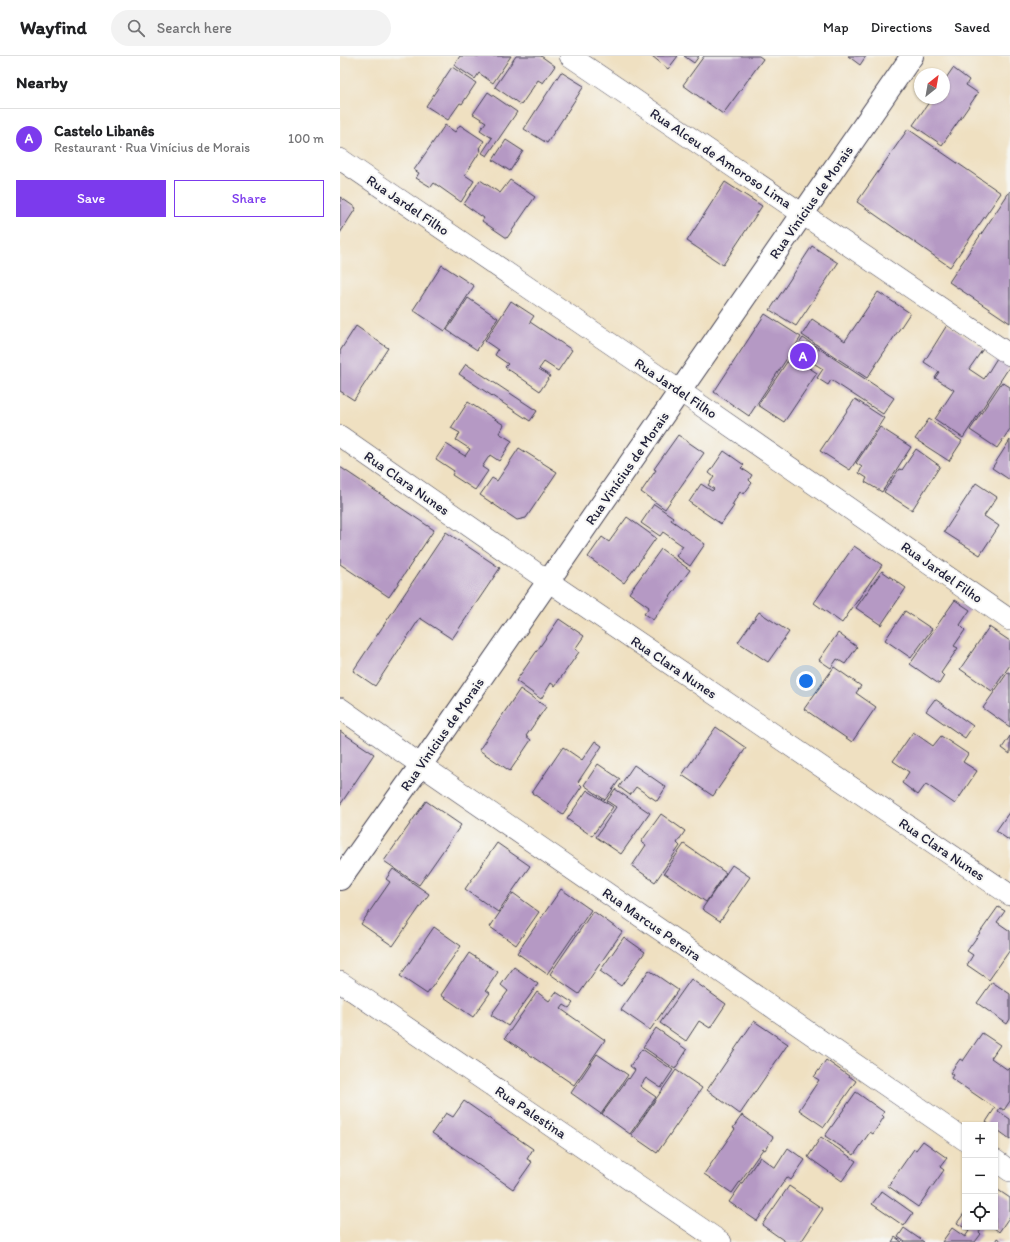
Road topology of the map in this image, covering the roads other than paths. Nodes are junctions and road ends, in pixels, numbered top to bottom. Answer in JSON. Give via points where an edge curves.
{"nodes":[{"id":1,"x":570,"y":56,"type":"edge"},
{"id":2,"x":912,"y":56,"type":"edge"},
{"id":3,"x":340,"y":159,"type":"edge"},
{"id":4,"x":803,"y":214,"type":"junction"},
{"id":5,"x":1010,"y":355,"type":"edge"},
{"id":6,"x":680,"y":391,"type":"junction"},
{"id":7,"x":340,"y":436,"type":"edge"},
{"id":8,"x":548,"y":581,"type":"junction"},
{"id":9,"x":1010,"y":620,"type":"edge"},
{"id":10,"x":340,"y":708,"type":"edge"},
{"id":11,"x":421,"y":765,"type":"junction"},
{"id":12,"x":340,"y":879,"type":"edge"},
{"id":13,"x":1010,"y":895,"type":"edge"},
{"id":14,"x":340,"y":982,"type":"edge"},
{"id":15,"x":962,"y":1138,"type":"edge"},
{"id":16,"x":998,"y":1162,"type":"edge"},
{"id":17,"x":1010,"y":1170,"type":"edge"},
{"id":18,"x":721,"y":1242,"type":"edge"}],
"edges":[{"from":1,"to":4,"type":"street","name":"Rua Alceu de Amoroso Lima"},
{"from":2,"to":4,"type":"street","name":"Rua Vinícius de Morais"},
{"from":3,"to":6,"type":"street","name":"Rua Jardel Filho"},
{"from":4,"to":5,"type":"street","name":"Rua Alceu de Amoroso Lima"},
{"from":4,"to":6,"type":"street","name":"Rua Vinícius de Morais"},
{"from":6,"to":8,"type":"street","name":"Rua Vinícius de Morais"},
{"from":6,"to":9,"type":"street","name":"Rua Jardel Filho"},
{"from":7,"to":8,"type":"street","name":"Rua Clara Nunes"},
{"from":8,"to":11,"type":"street","name":"Rua Vinícius de Morais"},
{"from":8,"to":13,"type":"street","name":"Rua Clara Nunes"},
{"from":10,"to":11,"type":"street","name":"Rua Marcus Pereira"},
{"from":11,"to":12,"type":"street","name":"Rua Vinícius de Morais"},
{"from":11,"to":15,"type":"street","name":"Rua Marcus Pereira"},
{"from":14,"to":18,"type":"street","name":"Rua Palestina"},
{"from":16,"to":17,"type":"street"}]}
